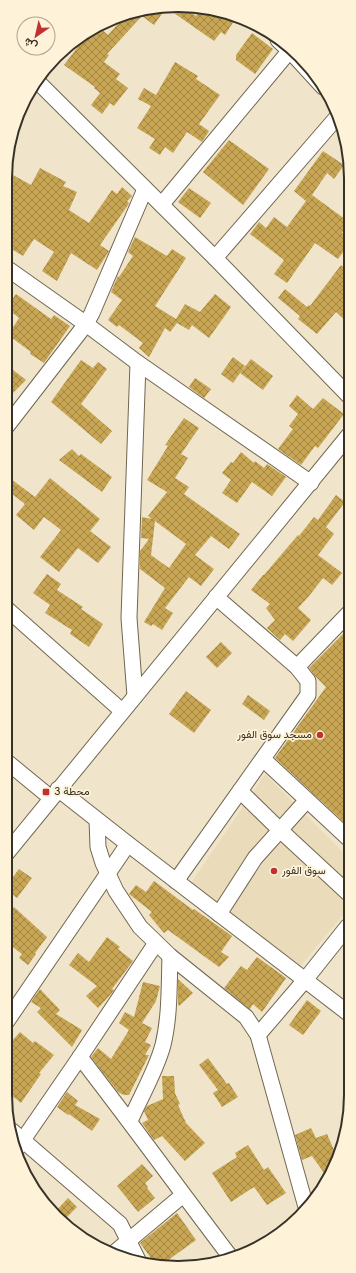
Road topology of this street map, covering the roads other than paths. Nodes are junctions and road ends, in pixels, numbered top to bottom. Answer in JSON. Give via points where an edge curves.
{"nodes":[{"id":1,"x":287,"y":53,"type":"edge"},
{"id":2,"x":41,"y":85,"type":"edge"},
{"id":3,"x":334,"y":121,"type":"edge"},
{"id":4,"x":145,"y":189,"type":"junction"},
{"id":5,"x":162,"y":204,"type":"junction"},
{"id":6,"x":215,"y":258,"type":"junction"},
{"id":7,"x":12,"y":271,"type":"edge"},
{"id":8,"x":86,"y":324,"type":"junction"},
{"id":9,"x":138,"y":363,"type":"junction"},
{"id":10,"x":344,"y":391,"type":"edge"},
{"id":11,"x":12,"y":420,"type":"edge"},
{"id":12,"x":344,"y":441,"type":"edge"},
{"id":13,"x":310,"y":483,"type":"junction"},
{"id":14,"x":216,"y":597,"type":"junction"},
{"id":15,"x":12,"y":613,"type":"edge"},
{"id":16,"x":344,"y":618,"type":"edge"},
{"id":17,"x":297,"y":667,"type":"junction"},
{"id":18,"x":135,"y":696,"type":"junction"},
{"id":19,"x":122,"y":711,"type":"junction"},
{"id":20,"x":263,"y":759,"type":"junction"},
{"id":21,"x":12,"y":765,"type":"edge"},
{"id":22,"x":240,"y":791,"type":"junction"},
{"id":23,"x":55,"y":794,"type":"junction"},
{"id":24,"x":307,"y":800,"type":"junction"},
{"id":25,"x":97,"y":820,"type":"junction"},
{"id":26,"x":280,"y":830,"type":"junction"},
{"id":27,"x":344,"y":834,"type":"edge"},
{"id":28,"x":128,"y":844,"type":"junction"},
{"id":29,"x":12,"y":847,"type":"edge"},
{"id":30,"x":107,"y":874,"type":"junction"},
{"id":31,"x":176,"y":881,"type":"junction"},
{"id":32,"x":344,"y":889,"type":"edge"},
{"id":33,"x":220,"y":914,"type":"junction"},
{"id":34,"x":344,"y":931,"type":"edge"},
{"id":35,"x":156,"y":943,"type":"junction"},
{"id":36,"x":170,"y":956,"type":"junction"},
{"id":37,"x":305,"y":980,"type":"junction"},
{"id":38,"x":344,"y":1010,"type":"edge"},
{"id":39,"x":12,"y":1014,"type":"edge"},
{"id":40,"x":258,"y":1035,"type":"junction"},
{"id":41,"x":80,"y":1057,"type":"junction"},
{"id":42,"x":130,"y":1121,"type":"junction"},
{"id":43,"x":18,"y":1139,"type":"edge"},
{"id":44,"x":19,"y":1143,"type":"edge"},
{"id":45,"x":183,"y":1195,"type":"junction"},
{"id":46,"x":305,"y":1202,"type":"edge"},
{"id":47,"x":129,"y":1240,"type":"junction"},
{"id":48,"x":118,"y":1249,"type":"edge"},
{"id":49,"x":227,"y":1253,"type":"edge"},
{"id":50,"x":136,"y":1255,"type":"edge"}],
"edges":[{"from":1,"to":5,"type":"street"},
{"from":2,"to":4,"type":"street"},
{"from":3,"to":6,"type":"street"},
{"from":4,"to":5,"type":"street"},
{"from":4,"to":8,"type":"street"},
{"from":5,"to":6,"type":"street"},
{"from":6,"to":10,"type":"street"},
{"from":7,"to":8,"type":"street"},
{"from":8,"to":9,"type":"street"},
{"from":8,"to":11,"type":"street"},
{"from":9,"to":13,"type":"street"},
{"from":9,"to":18,"type":"street","via":[[129,618]]},
{"from":12,"to":13,"type":"street"},
{"from":13,"to":14,"type":"street"},
{"from":14,"to":17,"type":"street"},
{"from":14,"to":18,"type":"street"},
{"from":15,"to":19,"type":"street"},
{"from":16,"to":17,"type":"street"},
{"from":17,"to":20,"type":"street","via":[[308,681],[308,695]]},
{"from":18,"to":19,"type":"street"},
{"from":19,"to":23,"type":"street"},
{"from":20,"to":22,"type":"street"},
{"from":20,"to":24,"type":"street"},
{"from":21,"to":23,"type":"street"},
{"from":22,"to":26,"type":"street"},
{"from":22,"to":31,"type":"street"},
{"from":23,"to":25,"type":"street"},
{"from":23,"to":29,"type":"street"},
{"from":24,"to":26,"type":"street"},
{"from":24,"to":27,"type":"street"},
{"from":25,"to":28,"type":"street"},
{"from":25,"to":30,"type":"street","via":[[98,847]]},
{"from":26,"to":32,"type":"street"},
{"from":26,"to":33,"type":"street","via":[[255,858]]},
{"from":28,"to":30,"type":"street"},
{"from":28,"to":31,"type":"street"},
{"from":30,"to":35,"type":"street","via":[[127,909]]},
{"from":30,"to":39,"type":"street"},
{"from":31,"to":33,"type":"street"},
{"from":33,"to":37,"type":"street"},
{"from":34,"to":37,"type":"street"},
{"from":35,"to":36,"type":"street"},
{"from":35,"to":41,"type":"street"},
{"from":36,"to":40,"type":"street","via":[[246,1017]]},
{"from":36,"to":42,"type":"street","via":[[163,1045]]},
{"from":37,"to":38,"type":"street"},
{"from":37,"to":40,"type":"street"},
{"from":40,"to":46,"type":"street"},
{"from":41,"to":42,"type":"street"},
{"from":41,"to":43,"type":"street"},
{"from":42,"to":45,"type":"street"},
{"from":44,"to":47,"type":"street","via":[[114,1217]]},
{"from":45,"to":47,"type":"street"},
{"from":45,"to":49,"type":"street"},
{"from":47,"to":48,"type":"street"},
{"from":47,"to":50,"type":"street"}]}
